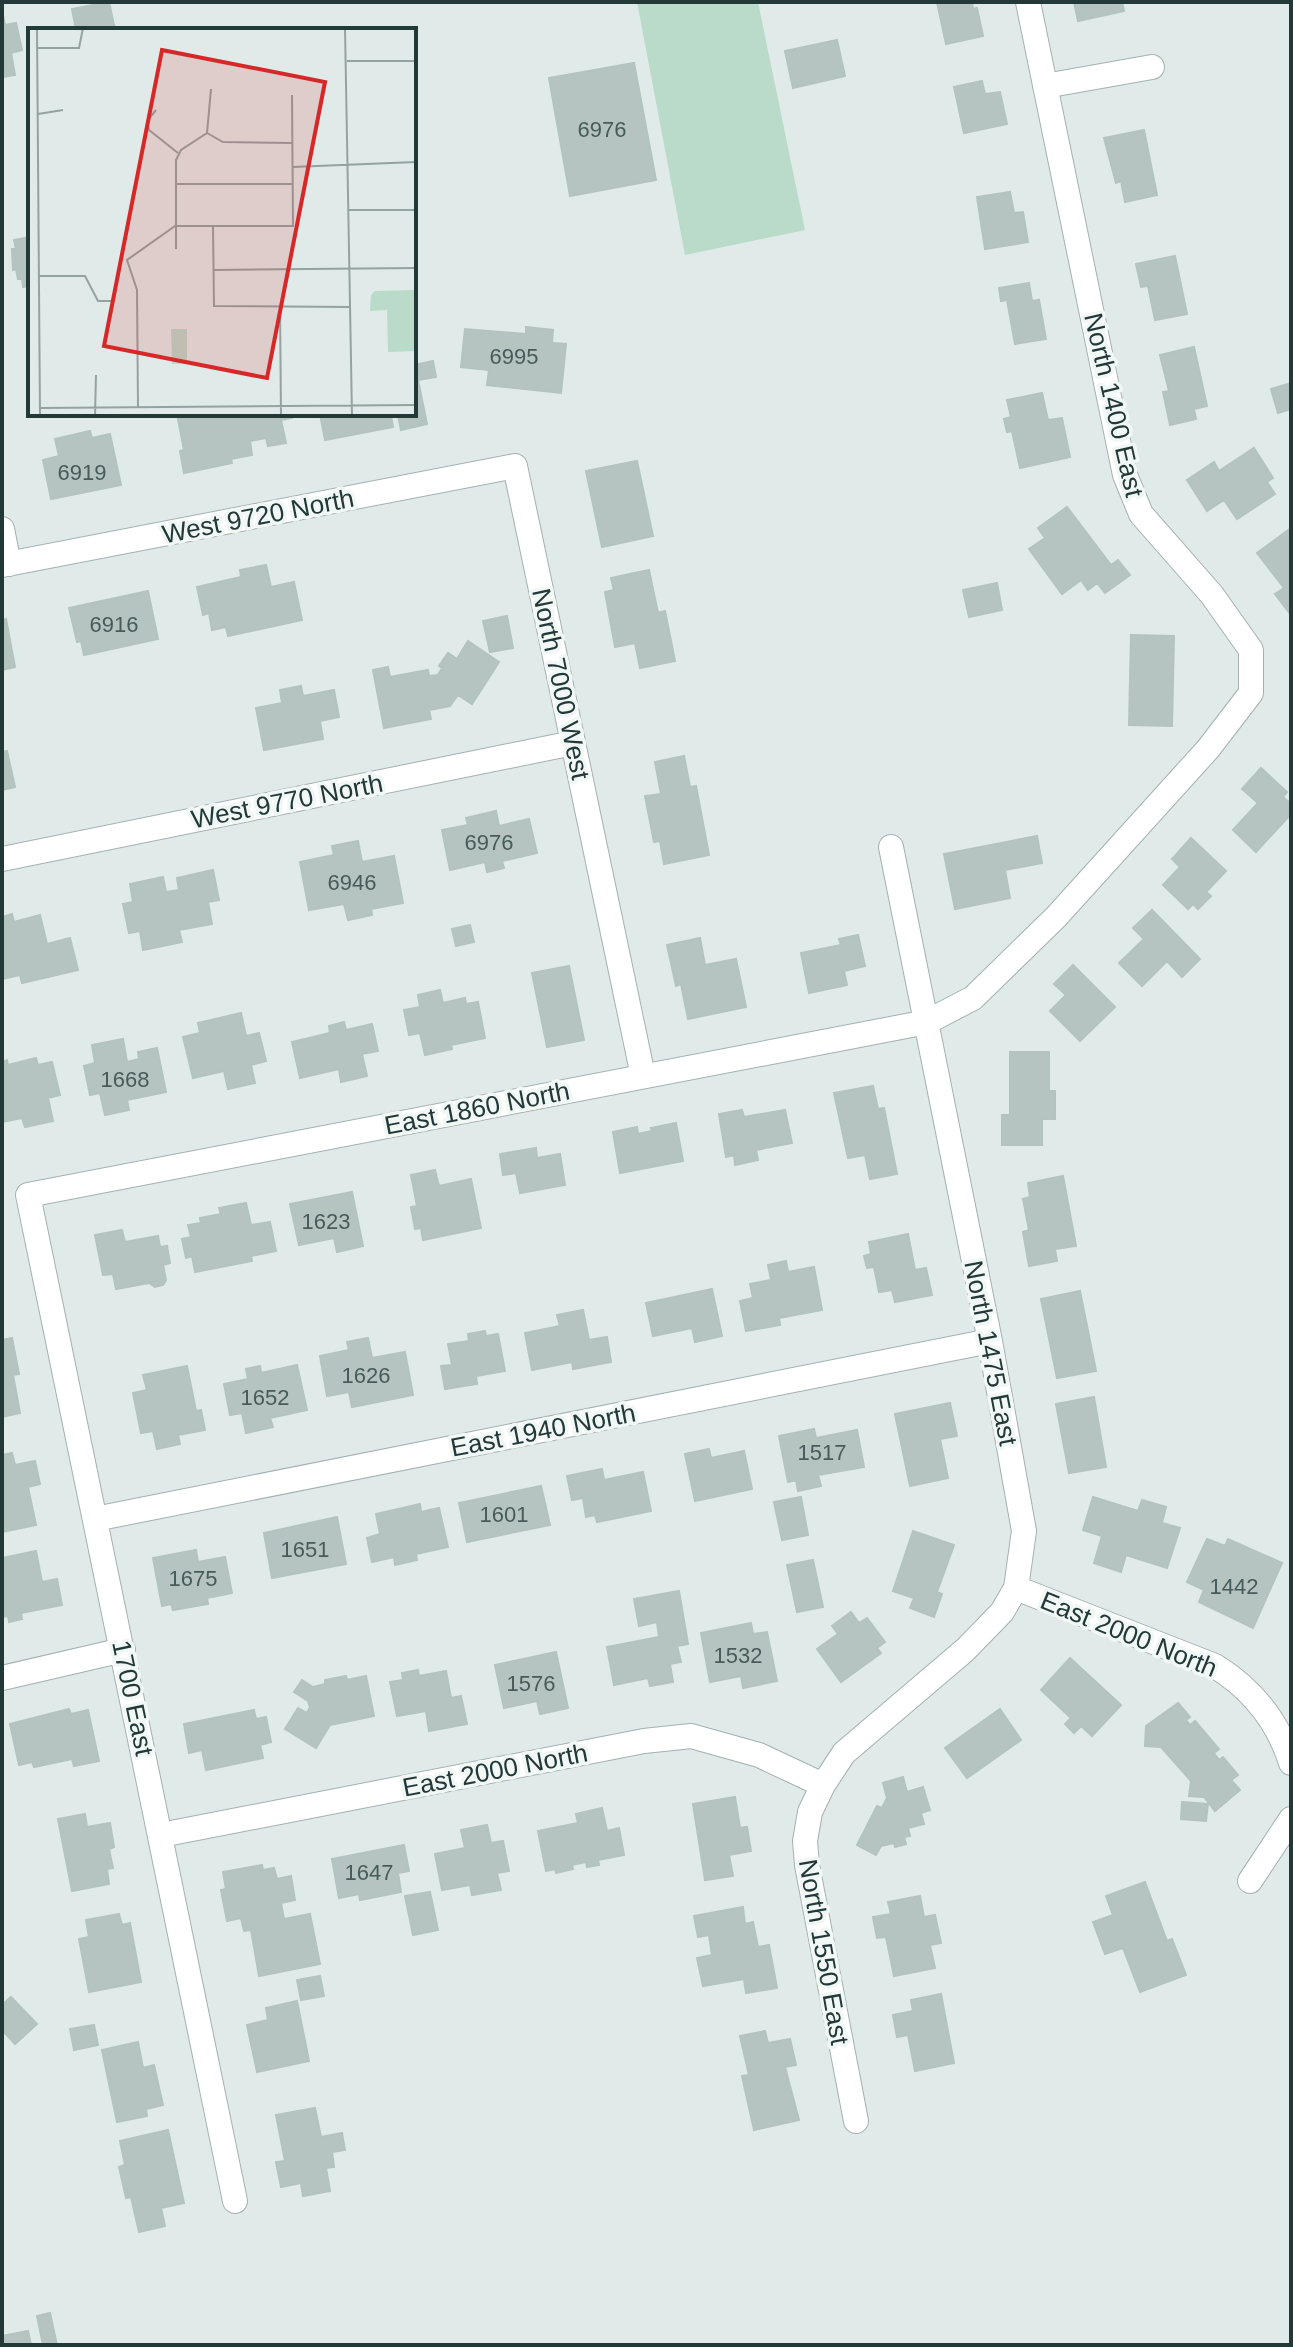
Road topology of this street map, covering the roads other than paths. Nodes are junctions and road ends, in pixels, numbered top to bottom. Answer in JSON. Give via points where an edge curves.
{"nodes":[{"id":1,"x":1028,"y":2,"type":"edge"},
{"id":2,"x":1152,"y":67,"type":"dead end"},
{"id":3,"x":1045,"y":86,"type":"junction"},
{"id":4,"x":515,"y":466,"type":"joint"},
{"id":5,"x":2,"y":529,"type":"edge"},
{"id":6,"x":5,"y":565,"type":"edge"},
{"id":7,"x":573,"y":743,"type":"junction"},
{"id":8,"x":891,"y":847,"type":"dead end"},
{"id":9,"x":2,"y":859,"type":"edge"},
{"id":10,"x":927,"y":1022,"type":"junction"},
{"id":11,"x":643,"y":1076,"type":"junction"},
{"id":12,"x":28,"y":1195,"type":"joint"},
{"id":13,"x":990,"y":1341,"type":"junction"},
{"id":14,"x":95,"y":1519,"type":"junction"},
{"id":15,"x":1016,"y":1588,"type":"junction"},
{"id":16,"x":123,"y":1650,"type":"junction"},
{"id":17,"x":2,"y":1678,"type":"edge"},
{"id":18,"x":1291,"y":1763,"type":"edge"},
{"id":19,"x":823,"y":1785,"type":"junction"},
{"id":20,"x":1291,"y":1819,"type":"edge"},
{"id":21,"x":161,"y":1835,"type":"junction"},
{"id":22,"x":1250,"y":1881,"type":"dead end"},
{"id":23,"x":856,"y":2121,"type":"dead end"},
{"id":24,"x":235,"y":2201,"type":"dead end"}],
"edges":[{"from":1,"to":3,"type":"street","name":"North 1400 East"},
{"from":2,"to":3,"type":"street"},
{"from":3,"to":10,"type":"street","name":"North 1400 East","via":[[1125,475],[1141,514],[1212,595],[1251,650],[1251,693],[1208,749],[1056,917],[973,998]]},
{"from":4,"to":6,"type":"street","name":"West 9720 North"},
{"from":4,"to":7,"type":"street","name":"North 7000 West"},
{"from":5,"to":6,"type":"street"},
{"from":7,"to":9,"type":"street","name":"West 9770 North"},
{"from":7,"to":11,"type":"street","name":"North 7000 West"},
{"from":8,"to":10,"type":"street","name":"North 1475 East"},
{"from":10,"to":11,"type":"street","name":"East 1860 North"},
{"from":10,"to":13,"type":"street","name":"North 1475 East"},
{"from":11,"to":12,"type":"street","name":"East 1860 North"},
{"from":12,"to":14,"type":"street","name":"1700 East"},
{"from":13,"to":14,"type":"street","name":"East 1940 North"},
{"from":13,"to":15,"type":"street","name":"North 1475 East","via":[[1024,1531]]},
{"from":14,"to":16,"type":"street","name":"1700 East"},
{"from":15,"to":18,"type":"street","name":"East 2000 North","via":[[1235,1678],[1272,1719]]},
{"from":15,"to":19,"type":"street","name":"North 1475 East","via":[[1002,1612],[965,1650],[844,1753]]},
{"from":16,"to":17,"type":"street"},
{"from":16,"to":21,"type":"street","name":"1700 East"},
{"from":19,"to":21,"type":"street","name":"East 2000 North","via":[[759,1755],[691,1736]]},
{"from":19,"to":23,"type":"street","name":"North 1550 East","via":[[810,1812],[807,1865]]},
{"from":20,"to":22,"type":"street"},
{"from":21,"to":24,"type":"street","name":"1700 East"}]}
